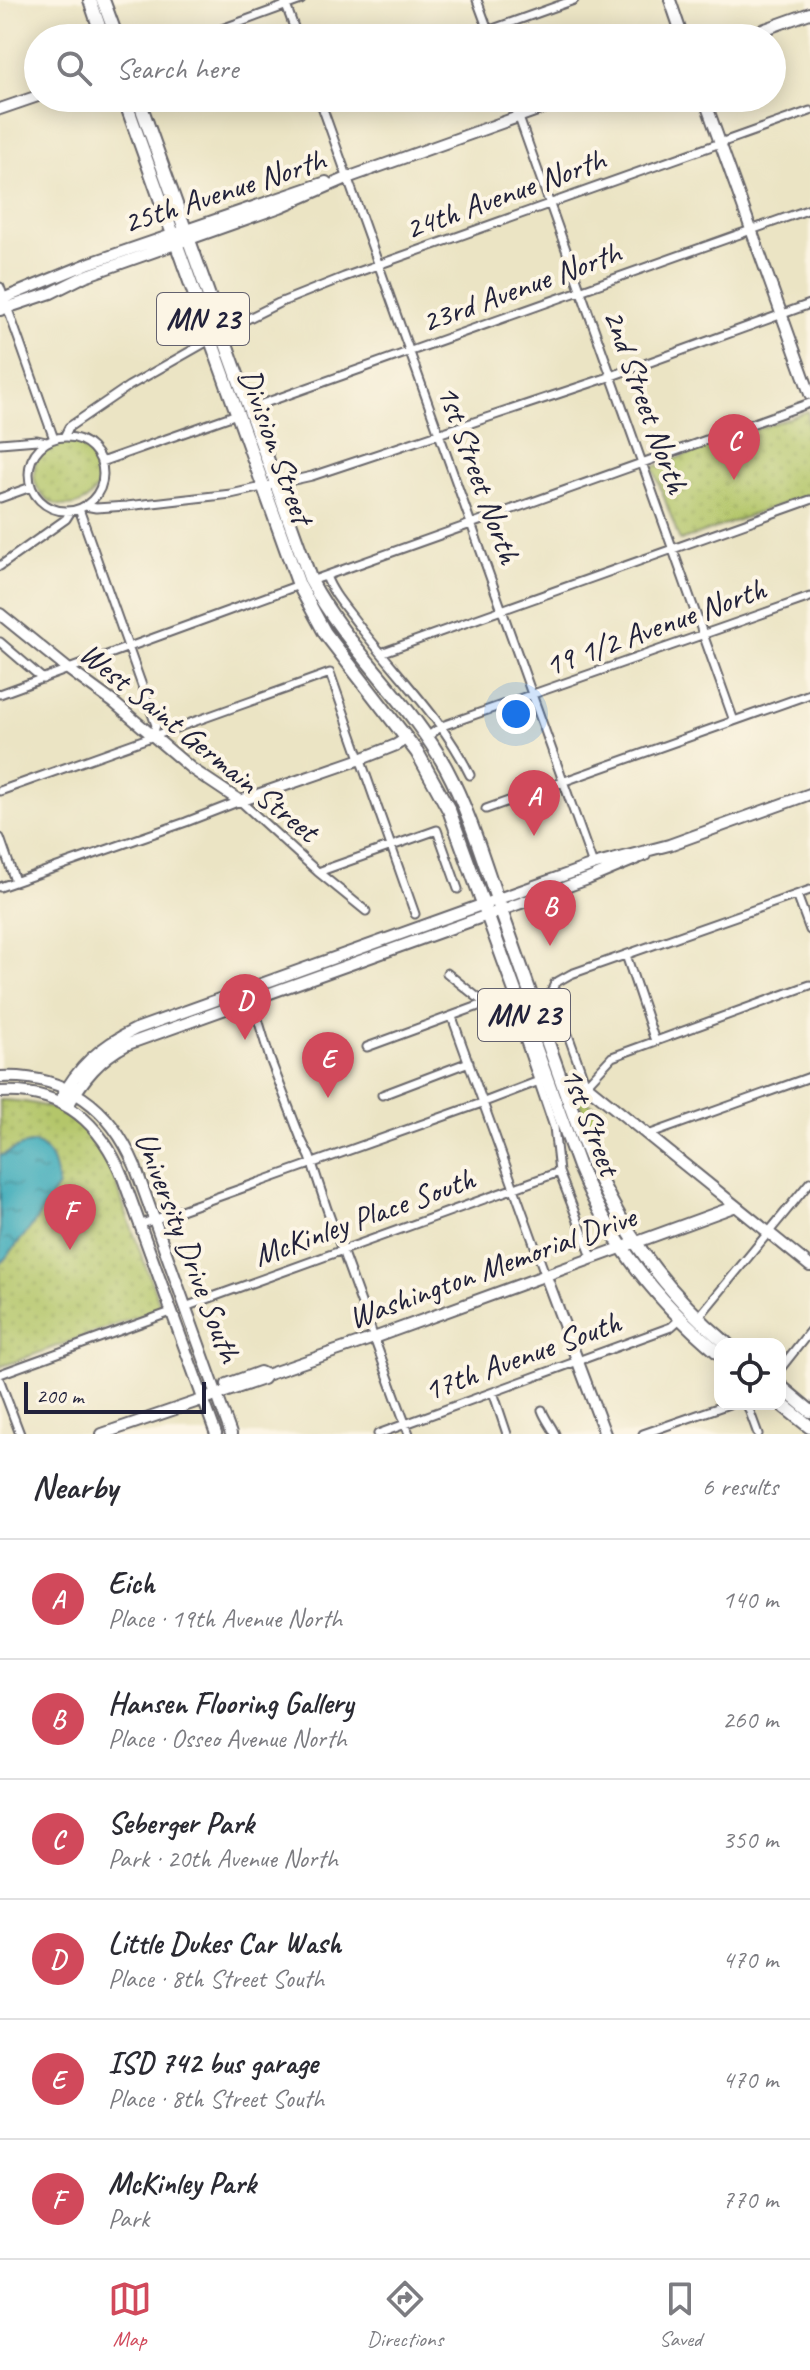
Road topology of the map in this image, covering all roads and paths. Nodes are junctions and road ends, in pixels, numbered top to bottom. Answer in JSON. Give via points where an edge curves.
{"nodes":[{"id":1,"x":90,"y":0,"type":"edge"},
{"id":2,"x":103,"y":0,"type":"edge"},
{"id":3,"x":301,"y":0,"type":"edge"},
{"id":4,"x":477,"y":0,"type":"edge"},
{"id":5,"x":574,"y":0,"type":"edge"},
{"id":6,"x":670,"y":0,"type":"edge"},
{"id":7,"x":285,"y":3,"type":"edge"},
{"id":8,"x":810,"y":13,"type":"edge"},
{"id":9,"x":98,"y":24,"type":"edge"},
{"id":10,"x":112,"y":24,"type":"edge"},
{"id":11,"x":232,"y":24,"type":"edge"},
{"id":12,"x":293,"y":24,"type":"edge"},
{"id":13,"x":486,"y":24,"type":"edge"},
{"id":14,"x":515,"y":24,"type":"edge"},
{"id":15,"x":678,"y":24,"type":"edge"},
{"id":16,"x":779,"y":24,"type":"edge"},
{"id":17,"x":24,"y":101,"type":"edge"},
{"id":18,"x":0,"y":109,"type":"edge"},
{"id":19,"x":810,"y":111,"type":"edge"},
{"id":20,"x":130,"y":112,"type":"edge"},
{"id":21,"x":142,"y":112,"type":"edge"},
{"id":22,"x":324,"y":112,"type":"edge"},
{"id":23,"x":517,"y":112,"type":"edge"},
{"id":24,"x":533,"y":112,"type":"edge"},
{"id":25,"x":709,"y":112,"type":"edge"},
{"id":26,"x":519,"y":117,"type":"junction"},
{"id":27,"x":720,"y":142,"type":"junction"},
{"id":28,"x":347,"y":178,"type":"junction"},
{"id":29,"x":550,"y":204,"type":"junction"},
{"id":30,"x":810,"y":209,"type":"edge"},
{"id":31,"x":752,"y":230,"type":"junction"},
{"id":32,"x":180,"y":238,"type":"junction"},
{"id":33,"x":379,"y":265,"type":"junction"},
{"id":34,"x":0,"y":287,"type":"edge"},
{"id":35,"x":581,"y":291,"type":"junction"},
{"id":36,"x":3,"y":304,"type":"edge"},
{"id":37,"x":810,"y":304,"type":"edge"},
{"id":38,"x":783,"y":314,"type":"junction"},
{"id":39,"x":215,"y":336,"type":"junction"},
{"id":40,"x":410,"y":352,"type":"junction"},
{"id":41,"x":611,"y":376,"type":"junction"},
{"id":42,"x":810,"y":394,"type":"edge"},
{"id":43,"x":810,"y":403,"type":"edge"},
{"id":44,"x":243,"y":412,"type":"junction"},
{"id":45,"x":439,"y":435,"type":"junction"},
{"id":46,"x":64,"y":437,"type":"junction"},
{"id":47,"x":50,"y":440,"type":"junction"},
{"id":48,"x":0,"y":443,"type":"edge"},
{"id":49,"x":101,"y":462,"type":"junction"},
{"id":50,"x":642,"y":463,"type":"junction"},
{"id":51,"x":31,"y":487,"type":"junction"},
{"id":52,"x":269,"y":487,"type":"junction"},
{"id":53,"x":0,"y":498,"type":"edge"},
{"id":54,"x":810,"y":500,"type":"edge"},
{"id":55,"x":79,"y":508,"type":"junction"},
{"id":56,"x":471,"y":524,"type":"junction"},
{"id":57,"x":673,"y":549,"type":"junction"},
{"id":58,"x":0,"y":566,"type":"edge"},
{"id":59,"x":326,"y":576,"type":"junction"},
{"id":60,"x":305,"y":583,"type":"junction"},
{"id":61,"x":810,"y":597,"type":"edge"},
{"id":62,"x":502,"y":610,"type":"junction"},
{"id":63,"x":0,"y":614,"type":"edge"},
{"id":64,"x":704,"y":635,"type":"junction"},
{"id":65,"x":0,"y":642,"type":"edge"},
{"id":66,"x":128,"y":646,"type":"junction"},
{"id":67,"x":381,"y":653,"type":"junction"},
{"id":68,"x":68,"y":669,"type":"junction"},
{"id":69,"x":43,"y":679,"type":"junction"},
{"id":70,"x":0,"y":694,"type":"edge"},
{"id":71,"x":810,"y":694,"type":"edge"},
{"id":72,"x":532,"y":696,"type":"junction"},
{"id":73,"x":734,"y":721,"type":"junction"},
{"id":74,"x":442,"y":726,"type":"junction"},
{"id":75,"x":153,"y":735,"type":"junction"},
{"id":76,"x":427,"y":737,"type":"junction"},
{"id":77,"x":407,"y":738,"type":"junction"},
{"id":78,"x":361,"y":759,"type":"junction"},
{"id":79,"x":470,"y":775,"type":"dead end"},
{"id":80,"x":563,"y":782,"type":"junction"},
{"id":81,"x":0,"y":791,"type":"edge"},
{"id":82,"x":810,"y":794,"type":"edge"},
{"id":83,"x":240,"y":801,"type":"junction"},
{"id":84,"x":486,"y":809,"type":"dead end"},
{"id":85,"x":0,"y":838,"type":"edge"},
{"id":86,"x":669,"y":845,"type":"junction"},
{"id":87,"x":391,"y":846,"type":"junction"},
{"id":88,"x":593,"y":865,"type":"junction"},
{"id":89,"x":318,"y":872,"type":"junction"},
{"id":90,"x":15,"y":881,"type":"junction"},
{"id":91,"x":0,"y":887,"type":"edge"},
{"id":92,"x":458,"y":889,"type":"dead end"},
{"id":93,"x":810,"y":890,"type":"edge"},
{"id":94,"x":797,"y":895,"type":"junction"},
{"id":95,"x":493,"y":907,"type":"junction"},
{"id":96,"x":366,"y":911,"type":"dead end"},
{"id":97,"x":415,"y":914,"type":"dead end"},
{"id":98,"x":810,"y":930,"type":"edge"},
{"id":99,"x":626,"y":955,"type":"junction"},
{"id":100,"x":447,"y":973,"type":"dead end"},
{"id":101,"x":810,"y":985,"type":"edge"},
{"id":102,"x":252,"y":999,"type":"junction"},
{"id":103,"x":484,"y":1004,"type":"junction"},
{"id":104,"x":452,"y":1017,"type":"junction"},
{"id":105,"x":655,"y":1041,"type":"junction"},
{"id":106,"x":367,"y":1047,"type":"dead end"},
{"id":107,"x":469,"y":1063,"type":"junction"},
{"id":108,"x":89,"y":1074,"type":"junction"},
{"id":109,"x":0,"y":1077,"type":"edge"},
{"id":110,"x":810,"y":1077,"type":"edge"},
{"id":111,"x":539,"y":1081,"type":"junction"},
{"id":112,"x":586,"y":1085,"type":"junction"},
{"id":113,"x":70,"y":1091,"type":"junction"},
{"id":114,"x":0,"y":1092,"type":"edge"},
{"id":115,"x":382,"y":1095,"type":"dead end"},
{"id":116,"x":483,"y":1103,"type":"junction"},
{"id":117,"x":63,"y":1104,"type":"junction"},
{"id":118,"x":99,"y":1111,"type":"junction"},
{"id":119,"x":648,"y":1135,"type":"junction"},
{"id":120,"x":312,"y":1164,"type":"junction"},
{"id":121,"x":559,"y":1172,"type":"junction"},
{"id":122,"x":810,"y":1182,"type":"edge"},
{"id":123,"x":514,"y":1188,"type":"junction"},
{"id":124,"x":736,"y":1206,"type":"junction"},
{"id":125,"x":154,"y":1219,"type":"junction"},
{"id":126,"x":139,"y":1225,"type":"junction"},
{"id":127,"x":768,"y":1232,"type":"junction"},
{"id":128,"x":634,"y":1244,"type":"junction"},
{"id":129,"x":620,"y":1248,"type":"junction"},
{"id":130,"x":342,"y":1250,"type":"junction"},
{"id":131,"x":592,"y":1257,"type":"junction"},
{"id":132,"x":810,"y":1266,"type":"edge"},
{"id":133,"x":545,"y":1274,"type":"junction"},
{"id":134,"x":185,"y":1307,"type":"junction"},
{"id":135,"x":171,"y":1312,"type":"junction"},
{"id":136,"x":698,"y":1318,"type":"junction"},
{"id":137,"x":680,"y":1319,"type":"junction"},
{"id":138,"x":810,"y":1331,"type":"edge"},
{"id":139,"x":374,"y":1338,"type":"junction"},
{"id":140,"x":720,"y":1338,"type":"edge"},
{"id":141,"x":714,"y":1349,"type":"edge"},
{"id":142,"x":578,"y":1359,"type":"junction"},
{"id":143,"x":786,"y":1361,"type":"edge"},
{"id":144,"x":0,"y":1374,"type":"edge"},
{"id":145,"x":0,"y":1381,"type":"edge"},
{"id":146,"x":786,"y":1391,"type":"edge"},
{"id":147,"x":216,"y":1392,"type":"junction"},
{"id":148,"x":493,"y":1392,"type":"junction"},
{"id":149,"x":203,"y":1396,"type":"junction"},
{"id":150,"x":786,"y":1408,"type":"edge"},
{"id":151,"x":714,"y":1409,"type":"edge"},
{"id":152,"x":542,"y":1410,"type":"dead end"},
{"id":153,"x":749,"y":1410,"type":"edge"},
{"id":154,"x":810,"y":1411,"type":"edge"},
{"id":155,"x":405,"y":1424,"type":"junction"},
{"id":156,"x":810,"y":1427,"type":"edge"},
{"id":157,"x":20,"y":1434,"type":"edge"},
{"id":158,"x":102,"y":1434,"type":"edge"},
{"id":159,"x":216,"y":1434,"type":"edge"},
{"id":160,"x":231,"y":1434,"type":"edge"},
{"id":161,"x":378,"y":1434,"type":"edge"},
{"id":162,"x":409,"y":1434,"type":"edge"},
{"id":163,"x":507,"y":1434,"type":"edge"},
{"id":164,"x":555,"y":1434,"type":"edge"},
{"id":165,"x":605,"y":1434,"type":"edge"},
{"id":166,"x":643,"y":1434,"type":"edge"},
{"id":167,"x":758,"y":1434,"type":"edge"}],
"edges":[{"from":1,"to":9,"type":"highway"},
{"from":2,"to":10,"type":"highway"},
{"from":3,"to":7,"type":"street"},
{"from":4,"to":13,"type":"street"},
{"from":5,"to":14,"type":"street"},
{"from":6,"to":15,"type":"main road"},
{"from":7,"to":11,"type":"street"},
{"from":7,"to":12,"type":"street"},
{"from":8,"to":16,"type":"main road"},
{"from":17,"to":18,"type":"main road"},
{"from":19,"to":27,"type":"street","name":"24th Avenue North"},
{"from":20,"to":32,"type":"highway","name":"Division Street","number":"MN 23"},
{"from":21,"to":32,"type":"highway","name":"Division Street","number":"MN 23"},
{"from":22,"to":28,"type":"street","name":"1st Street North"},
{"from":23,"to":26,"type":"street","name":"2nd Street North"},
{"from":24,"to":26,"type":"main road","name":"25th Avenue North"},
{"from":25,"to":27,"type":"main road"},
{"from":26,"to":28,"type":"main road","name":"25th Avenue North"},
{"from":26,"to":29,"type":"street","name":"2nd Street North"},
{"from":27,"to":29,"type":"street","name":"24th Avenue North"},
{"from":27,"to":31,"type":"main road"},
{"from":28,"to":32,"type":"main road","name":"25th Avenue North","via":[[312,185]]},
{"from":28,"to":33,"type":"street","name":"1st Street North"},
{"from":29,"to":33,"type":"street","name":"24th Avenue North"},
{"from":29,"to":35,"type":"street","name":"2nd Street North"},
{"from":30,"to":31,"type":"street","name":"23rd Avenue North"},
{"from":31,"to":35,"type":"street","name":"23rd Avenue North"},
{"from":31,"to":38,"type":"main road"},
{"from":32,"to":36,"type":"main road","name":"25th Avenue North"},
{"from":32,"to":39,"type":"highway","name":"Division Street","number":"MN 23"},
{"from":33,"to":39,"type":"street","name":"24th Avenue North","via":[[279,303]]},
{"from":33,"to":40,"type":"street","name":"1st Street North"},
{"from":34,"to":36,"type":"street"},
{"from":35,"to":40,"type":"street","name":"23rd Avenue North"},
{"from":35,"to":41,"type":"street","name":"2nd Street North"},
{"from":36,"to":47,"type":"street"},
{"from":37,"to":38,"type":"street"},
{"from":38,"to":41,"type":"street"},
{"from":38,"to":42,"type":"main road"},
{"from":39,"to":44,"type":"highway","name":"Division Street","number":"MN 23"},
{"from":39,"to":46,"type":"street","name":"24th Avenue North","via":[[129,386],[69,427]]},
{"from":40,"to":44,"type":"street","name":"23rd Avenue North"},
{"from":40,"to":45,"type":"street","name":"1st Street North"},
{"from":41,"to":45,"type":"street"},
{"from":41,"to":50,"type":"street","name":"2nd Street North"},
{"from":43,"to":50,"type":"street"},
{"from":44,"to":49,"type":"street","name":"23rd Avenue North"},
{"from":44,"to":52,"type":"highway","name":"Division Street","number":"MN 23"},
{"from":45,"to":52,"type":"street"},
{"from":45,"to":56,"type":"street","name":"1st Street North"},
{"from":46,"to":47,"type":"street"},
{"from":46,"to":49,"type":"street","via":[[86,443]]},
{"from":47,"to":48,"type":"street"},
{"from":47,"to":51,"type":"street","via":[[31,462]]},
{"from":49,"to":55,"type":"street","via":[[101,486]]},
{"from":50,"to":56,"type":"street"},
{"from":50,"to":57,"type":"street","name":"2nd Street North"},
{"from":51,"to":53,"type":"street"},
{"from":51,"to":55,"type":"street","via":[[47,506]]},
{"from":52,"to":55,"type":"street"},
{"from":52,"to":60,"type":"highway","name":"Division Street","number":"MN 23"},
{"from":54,"to":57,"type":"street"},
{"from":55,"to":58,"type":"street"},
{"from":55,"to":66,"type":"street"},
{"from":56,"to":59,"type":"street"},
{"from":56,"to":62,"type":"street","name":"1st Street North"},
{"from":57,"to":62,"type":"street"},
{"from":57,"to":64,"type":"street","name":"2nd Street North"},
{"from":59,"to":60,"type":"street"},
{"from":59,"to":67,"type":"street"},
{"from":60,"to":66,"type":"street"},
{"from":60,"to":76,"type":"highway","name":"1st Street","number":"MN 23"},
{"from":60,"to":77,"type":"highway","name":"1st Street","number":"MN 23","via":[[316,619]]},
{"from":61,"to":64,"type":"street","name":"19 1/2 Avenue North"},
{"from":62,"to":67,"type":"street"},
{"from":62,"to":72,"type":"street","name":"1st Street North"},
{"from":63,"to":68,"type":"main road","name":"West Saint Germain Street"},
{"from":64,"to":72,"type":"street","name":"19 1/2 Avenue North"},
{"from":64,"to":73,"type":"street","name":"2nd Street North"},
{"from":65,"to":69,"type":"street","name":"West Saint Germain Street"},
{"from":66,"to":68,"type":"street"},
{"from":66,"to":75,"type":"street","via":[[156,725]]},
{"from":67,"to":74,"type":"street"},
{"from":68,"to":69,"type":"street"},
{"from":68,"to":75,"type":"main road","name":"West Saint Germain Street"},
{"from":69,"to":70,"type":"street"},
{"from":71,"to":73,"type":"street"},
{"from":72,"to":74,"type":"street","name":"19 1/2 Avenue North"},
{"from":72,"to":80,"type":"street","name":"1st Street North"},
{"from":73,"to":80,"type":"street"},
{"from":74,"to":76,"type":"street","name":"19 1/2 Avenue North"},
{"from":74,"to":79,"type":"street"},
{"from":75,"to":78,"type":"street","via":[[330,673]]},
{"from":75,"to":81,"type":"street"},
{"from":75,"to":83,"type":"main road","name":"West Saint Germain Street"},
{"from":76,"to":95,"type":"highway","name":"1st Street","number":"MN 23","via":[[459,795]]},
{"from":77,"to":78,"type":"main road"},
{"from":77,"to":95,"type":"highway","name":"1st Street","number":"MN 23","via":[[449,810]]},
{"from":78,"to":83,"type":"main road"},
{"from":78,"to":87,"type":"street"},
{"from":80,"to":84,"type":"street"},
{"from":80,"to":88,"type":"street","name":"1st Street North"},
{"from":82,"to":86,"type":"main road"},
{"from":83,"to":89,"type":"street","name":"West Saint Germain Street"},
{"from":83,"to":90,"type":"street"},
{"from":85,"to":90,"type":"street"},
{"from":86,"to":88,"type":"main road"},
{"from":86,"to":95,"type":"main road"},
{"from":87,"to":89,"type":"street"},
{"from":87,"to":92,"type":"street","via":[[437,830]]},
{"from":87,"to":97,"type":"street"},
{"from":88,"to":95,"type":"main road"},
{"from":89,"to":96,"type":"street","name":"West Saint Germain Street"},
{"from":90,"to":91,"type":"street"},
{"from":93,"to":94,"type":"street"},
{"from":94,"to":98,"type":"street"},
{"from":94,"to":99,"type":"street"},
{"from":95,"to":102,"type":"main road"},
{"from":95,"to":113,"type":"main road","via":[[136,1029],[98,1050],[81,1067]]},
{"from":95,"to":128,"type":"highway","name":"1st Street","number":"MN 23","via":[[596,1174]]},
{"from":95,"to":129,"type":"highway","name":"1st Street","number":"MN 23","via":[[579,1167]]},
{"from":99,"to":105,"type":"street"},
{"from":99,"to":112,"type":"street","via":[[561,978],[552,990]]},
{"from":100,"to":103,"type":"street"},
{"from":101,"to":105,"type":"street"},
{"from":102,"to":108,"type":"main road","via":[[128,1044]]},
{"from":102,"to":120,"type":"street"},
{"from":103,"to":104,"type":"street"},
{"from":103,"to":111,"type":"street","via":[[518,1030]]},
{"from":104,"to":106,"type":"street"},
{"from":104,"to":107,"type":"street"},
{"from":105,"to":112,"type":"street","via":[[612,1057]]},
{"from":107,"to":115,"type":"street"},
{"from":107,"to":116,"type":"street"},
{"from":108,"to":113,"type":"main road"},
{"from":108,"to":118,"type":"main road","via":[[87,1088]]},
{"from":109,"to":113,"type":"main road","via":[[30,1078]]},
{"from":110,"to":119,"type":"street"},
{"from":111,"to":116,"type":"street"},
{"from":111,"to":121,"type":"street","via":[[554,1127]]},
{"from":112,"to":119,"type":"main road"},
{"from":113,"to":117,"type":"main road"},
{"from":113,"to":118,"type":"main road","name":"University Drive South"},
{"from":114,"to":117,"type":"main road","via":[[27,1093]]},
{"from":116,"to":120,"type":"street"},
{"from":116,"to":123,"type":"street"},
{"from":117,"to":126,"type":"main road","name":"University Drive South","via":[[92,1125],[110,1148]]},
{"from":118,"to":125,"type":"main road","name":"University Drive South","via":[[127,1148]]},
{"from":119,"to":124,"type":"main road"},
{"from":120,"to":125,"type":"street"},
{"from":120,"to":130,"type":"street"},
{"from":121,"to":123,"type":"street","name":"McKinley Place South"},
{"from":121,"to":131,"type":"street"},
{"from":122,"to":127,"type":"street"},
{"from":123,"to":130,"type":"street","name":"McKinley Place South"},
{"from":123,"to":133,"type":"street"},
{"from":124,"to":127,"type":"main road"},
{"from":124,"to":128,"type":"main road","name":"Washington Memorial Drive"},
{"from":125,"to":126,"type":"street"},
{"from":125,"to":134,"type":"main road","name":"University Drive South"},
{"from":126,"to":135,"type":"main road","name":"University Drive South"},
{"from":127,"to":132,"type":"main road"},
{"from":127,"to":136,"type":"street"},
{"from":128,"to":129,"type":"main road","name":"Washington Memorial Drive"},
{"from":128,"to":136,"type":"highway","name":"1st Street","number":"MN 23"},
{"from":129,"to":131,"type":"main road","name":"Washington Memorial Drive"},
{"from":129,"to":137,"type":"highway","name":"1st Street","number":"MN 23"},
{"from":130,"to":134,"type":"street","name":"McKinley Place South"},
{"from":130,"to":139,"type":"street"},
{"from":131,"to":133,"type":"main road","name":"Washington Memorial Drive"},
{"from":133,"to":139,"type":"main road","name":"Washington Memorial Drive"},
{"from":133,"to":142,"type":"main road"},
{"from":134,"to":147,"type":"main road","name":"University Drive South"},
{"from":135,"to":144,"type":"street"},
{"from":135,"to":149,"type":"main road","name":"University Drive South"},
{"from":136,"to":140,"type":"highway","name":"1st Street","number":"MN 23"},
{"from":137,"to":141,"type":"highway","name":"1st Street","number":"MN 23"},
{"from":137,"to":142,"type":"street","name":"17th Avenue South","via":[[671,1327]]},
{"from":138,"to":143,"type":"street"},
{"from":139,"to":147,"type":"main road","name":"Washington Memorial Drive"},
{"from":139,"to":155,"type":"street"},
{"from":142,"to":148,"type":"street","name":"17th Avenue South"},
{"from":142,"to":165,"type":"main road"},
{"from":145,"to":157,"type":"street"},
{"from":146,"to":154,"type":"highway"},
{"from":147,"to":149,"type":"main road","name":"Washington Memorial Drive"},
{"from":147,"to":160,"type":"main road","name":"University Drive South"},
{"from":148,"to":155,"type":"street","name":"17th Avenue South"},
{"from":148,"to":163,"type":"street"},
{"from":149,"to":158,"type":"main road","name":"Washington Memorial Drive"},
{"from":149,"to":159,"type":"main road","name":"University Drive South"},
{"from":150,"to":156,"type":"highway"},
{"from":151,"to":166,"type":"street"},
{"from":152,"to":164,"type":"street"},
{"from":153,"to":167,"type":"street"},
{"from":155,"to":161,"type":"street","name":"17th Avenue South"},
{"from":155,"to":162,"type":"street"}]}
